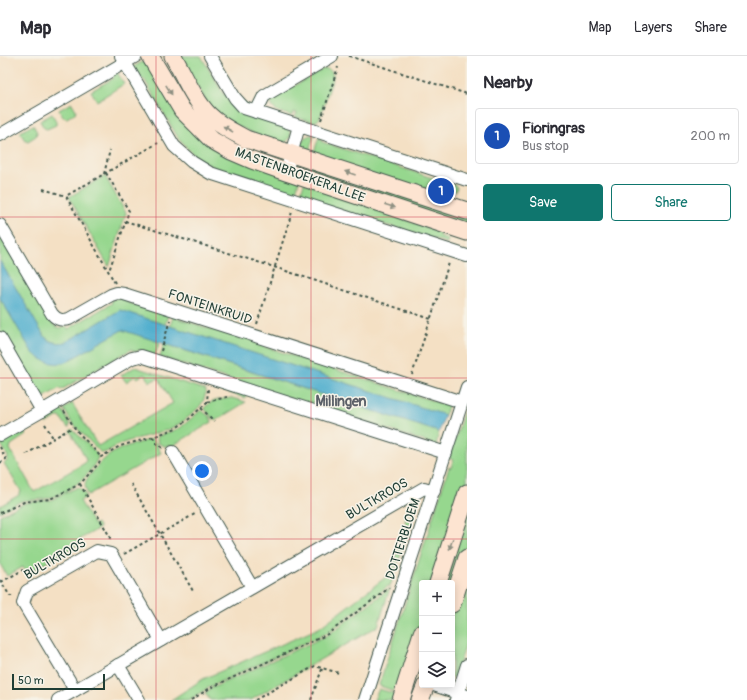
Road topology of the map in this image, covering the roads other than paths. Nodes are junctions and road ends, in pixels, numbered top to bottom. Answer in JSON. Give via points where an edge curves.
{"nodes":[{"id":1,"x":136,"y":56,"type":"edge"},
{"id":2,"x":150,"y":56,"type":"edge"},
{"id":3,"x":173,"y":56,"type":"edge"},
{"id":4,"x":210,"y":56,"type":"edge"},
{"id":5,"x":332,"y":56,"type":"edge"},
{"id":6,"x":123,"y":59,"type":"edge"},
{"id":7,"x":256,"y":112,"type":"junction"},
{"id":8,"x":299,"y":126,"type":"junction"},
{"id":9,"x":0,"y":135,"type":"edge"},
{"id":10,"x":291,"y":153,"type":"junction"},
{"id":11,"x":286,"y":172,"type":"junction"},
{"id":12,"x":467,"y":180,"type":"edge"},
{"id":13,"x":467,"y":211,"type":"edge"},
{"id":14,"x":0,"y":225,"type":"edge"},
{"id":15,"x":467,"y":232,"type":"edge"},
{"id":16,"x":467,"y":256,"type":"edge"},
{"id":17,"x":0,"y":338,"type":"edge"},
{"id":18,"x":467,"y":387,"type":"edge"},
{"id":19,"x":462,"y":402,"type":"junction"},
{"id":20,"x":42,"y":411,"type":"junction"},
{"id":21,"x":0,"y":435,"type":"edge"},
{"id":22,"x":173,"y":452,"type":"dead end"},
{"id":23,"x":446,"y":453,"type":"junction"},
{"id":24,"x":434,"y":491,"type":"junction"},
{"id":25,"x":467,"y":493,"type":"edge"},
{"id":26,"x":467,"y":558,"type":"edge"},
{"id":27,"x":439,"y":580,"type":"edge"},
{"id":28,"x":252,"y":587,"type":"junction"},
{"id":29,"x":455,"y":595,"type":"edge"},
{"id":30,"x":161,"y":640,"type":"junction"},
{"id":31,"x":419,"y":652,"type":"edge"},
{"id":32,"x":118,"y":665,"type":"junction"},
{"id":33,"x":467,"y":665,"type":"edge"},
{"id":34,"x":415,"y":678,"type":"edge"},
{"id":35,"x":425,"y":688,"type":"edge"},
{"id":36,"x":441,"y":688,"type":"edge"},
{"id":37,"x":74,"y":690,"type":"junction"},
{"id":38,"x":460,"y":696,"type":"edge"},
{"id":39,"x":58,"y":700,"type":"edge"},
{"id":40,"x":139,"y":700,"type":"edge"},
{"id":41,"x":365,"y":700,"type":"edge"},
{"id":42,"x":401,"y":700,"type":"edge"},
{"id":43,"x":420,"y":700,"type":"edge"}],
"edges":[{"from":1,"to":6,"type":"street"},
{"from":2,"to":11,"type":"main road","name":"MASTENBROEKERALLEE","one_way":true,"via":[[182,110],[212,140],[231,151]]},
{"from":10,"to":3,"type":"main road","name":"MASTENBROEKERALLEE","one_way":true,"via":[[246,139],[226,129],[210,116],[200,104]]},
{"from":4,"to":7,"type":"street","via":[[235,98],[244,108]]},
{"from":5,"to":7,"type":"street","via":[[264,96]]},
{"from":6,"to":9,"type":"street"},
{"from":6,"to":16,"type":"street","via":[[174,146],[210,173]]},
{"from":7,"to":8,"type":"street"},
{"from":8,"to":10,"type":"street"},
{"from":8,"to":12,"type":"street"},
{"from":10,"to":11,"type":"street"},
{"from":13,"to":10,"type":"main road","name":"MASTENBROEKERALLEE","one_way":true},
{"from":11,"to":15,"type":"main road","name":"MASTENBROEKERALLEE","one_way":true},
{"from":14,"to":19,"type":"street","name":"FONTEINKRUID","via":[[56,318],[69,319],[111,295],[126,294]]},
{"from":17,"to":20,"type":"street"},
{"from":18,"to":19,"type":"street","name":"DOTTERBLOEM"},
{"from":19,"to":23,"type":"street","name":"DOTTERBLOEM"},
{"from":20,"to":21,"type":"street"},
{"from":20,"to":23,"type":"street","via":[[136,356],[141,356]]},
{"from":22,"to":28,"type":"street"},
{"from":23,"to":24,"type":"street","name":"DOTTERBLOEM"},
{"from":24,"to":28,"type":"street","name":"BULTKROOS","via":[[424,488]]},
{"from":24,"to":41,"type":"street","name":"DOTTERBLOEM"},
{"from":25,"to":27,"type":"main road","one_way":true},
{"from":26,"to":29,"type":"main road"},
{"from":28,"to":30,"type":"street","name":"BULTKROOS"},
{"from":30,"to":32,"type":"street","name":"BULTKROOS"},
{"from":30,"to":37,"type":"street","name":"BULTKROOS","via":[[110,554],[97,551],[91,554],[27,591],[23,603]]},
{"from":31,"to":34,"type":"main road"},
{"from":32,"to":37,"type":"street","name":"BULTKROOS"},
{"from":32,"to":40,"type":"street"},
{"from":33,"to":38,"type":"street"},
{"from":34,"to":42,"type":"main road"},
{"from":35,"to":43,"type":"main road"},
{"from":36,"to":38,"type":"street"},
{"from":37,"to":39,"type":"street","name":"BULTKROOS"}]}
